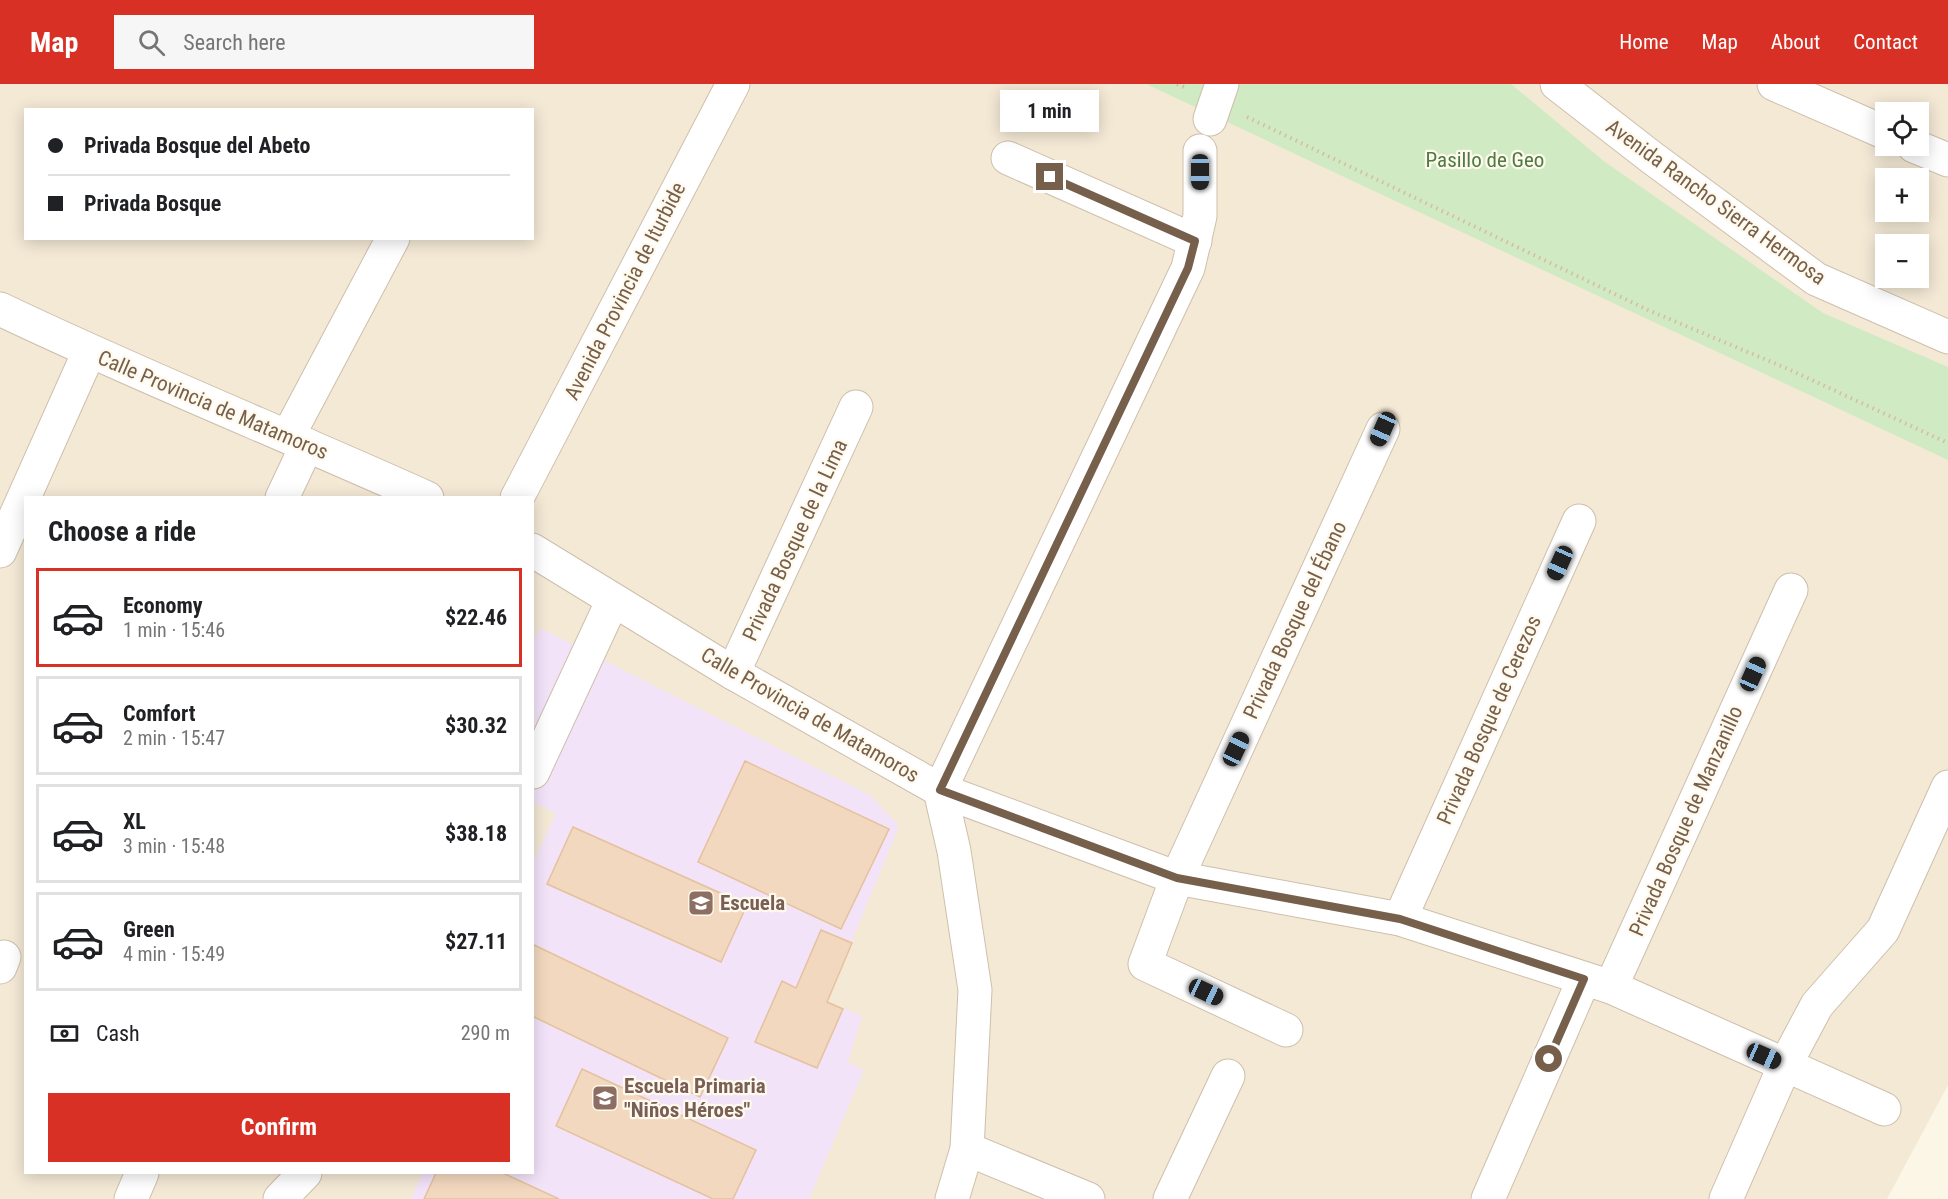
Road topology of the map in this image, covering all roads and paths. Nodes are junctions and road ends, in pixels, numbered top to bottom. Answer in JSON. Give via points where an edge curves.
{"nodes":[{"id":1,"x":733,"y":84,"type":"edge"},
{"id":2,"x":1177,"y":84,"type":"edge"},
{"id":3,"x":1557,"y":84,"type":"edge"},
{"id":4,"x":1774,"y":84,"type":"edge"},
{"id":5,"x":1216,"y":102,"type":"edge"},
{"id":6,"x":1875,"y":128,"type":"edge"},
{"id":7,"x":1200,"y":151,"type":"dead end"},
{"id":8,"x":1929,"y":152,"type":"edge"},
{"id":9,"x":1008,"y":158,"type":"dead end"},
{"id":10,"x":1948,"y":160,"type":"edge"},
{"id":11,"x":392,"y":240,"type":"edge"},
{"id":12,"x":1195,"y":241,"type":"junction"},
{"id":13,"x":0,"y":309,"type":"edge"},
{"id":14,"x":1948,"y":336,"type":"edge"},
{"id":15,"x":89,"y":352,"type":"junction"},
{"id":16,"x":856,"y":407,"type":"dead end"},
{"id":17,"x":1383,"y":429,"type":"dead end"},
{"id":18,"x":298,"y":440,"type":"junction"},
{"id":19,"x":1948,"y":443,"type":"edge"},
{"id":20,"x":25,"y":496,"type":"edge"},
{"id":21,"x":283,"y":496,"type":"edge"},
{"id":22,"x":423,"y":496,"type":"edge"},
{"id":23,"x":518,"y":496,"type":"edge"},
{"id":24,"x":24,"y":497,"type":"edge"},
{"id":25,"x":1579,"y":521,"type":"dead end"},
{"id":26,"x":0,"y":551,"type":"edge"},
{"id":27,"x":534,"y":551,"type":"edge"},
{"id":28,"x":1791,"y":590,"type":"dead end"},
{"id":29,"x":613,"y":600,"type":"junction"},
{"id":30,"x":733,"y":673,"type":"junction"},
{"id":31,"x":534,"y":770,"type":"edge"},
{"id":32,"x":1948,"y":787,"type":"edge"},
{"id":33,"x":940,"y":790,"type":"junction"},
{"id":34,"x":1177,"y":878,"type":"junction"},
{"id":35,"x":1400,"y":919,"type":"junction"},
{"id":36,"x":1597,"y":983,"type":"junction"},
{"id":37,"x":1286,"y":1030,"type":"dead end"},
{"id":38,"x":1785,"y":1065,"type":"junction"},
{"id":39,"x":1228,"y":1076,"type":"dead end"},
{"id":40,"x":1884,"y":1109,"type":"dead end"},
{"id":41,"x":967,"y":1149,"type":"junction"},
{"id":42,"x":142,"y":1174,"type":"edge"},
{"id":43,"x":304,"y":1174,"type":"edge"},
{"id":44,"x":131,"y":1199,"type":"edge"},
{"id":45,"x":280,"y":1199,"type":"edge"},
{"id":46,"x":952,"y":1199,"type":"edge"},
{"id":47,"x":1088,"y":1199,"type":"edge"},
{"id":48,"x":1170,"y":1199,"type":"edge"},
{"id":49,"x":1488,"y":1199,"type":"edge"},
{"id":50,"x":1726,"y":1199,"type":"edge"}],
"edges":[{"from":1,"to":23,"type":"street","name":"Avenida Provincia de Iturbide"},
{"from":2,"to":5,"type":"path"},
{"from":3,"to":14,"type":"street","name":"Avenida Rancho Sierra Hermosa","via":[[1816,279]]},
{"from":4,"to":6,"type":"street"},
{"from":5,"to":19,"type":"path","via":[[1648,310]]},
{"from":7,"to":12,"type":"street","via":[[1200,216]]},
{"from":8,"to":10,"type":"street"},
{"from":9,"to":12,"type":"street"},
{"from":11,"to":18,"type":"street"},
{"from":12,"to":33,"type":"street","via":[[1188,268]]},
{"from":13,"to":15,"type":"street","name":"Calle Provincia de Matamoros"},
{"from":15,"to":18,"type":"street","name":"Calle Provincia de Matamoros"},
{"from":15,"to":20,"type":"street"},
{"from":16,"to":30,"type":"street","name":"Privada Bosque de la Lima"},
{"from":17,"to":34,"type":"street","name":"Privada Bosque del Ébano"},
{"from":18,"to":21,"type":"street"},
{"from":18,"to":22,"type":"street","name":"Calle Provincia de Matamoros"},
{"from":24,"to":26,"type":"street"},
{"from":25,"to":35,"type":"street","name":"Privada Bosque de Cerezos"},
{"from":27,"to":29,"type":"street","name":"Calle Provincia de Matamoros"},
{"from":28,"to":36,"type":"street","name":"Privada Bosque de Manzanillo"},
{"from":29,"to":30,"type":"street","name":"Calle Provincia de Matamoros"},
{"from":29,"to":31,"type":"street"},
{"from":30,"to":33,"type":"street","name":"Calle Provincia de Matamoros"},
{"from":32,"to":38,"type":"street","via":[[1883,930],[1817,1005]]},
{"from":33,"to":34,"type":"street","name":"Calle Provincia de Matamoros"},
{"from":33,"to":41,"type":"street","via":[[954,851],[975,990]]},
{"from":34,"to":35,"type":"street","name":"Calle Provincia de Matamoros"},
{"from":34,"to":37,"type":"street","name":"Privada Bosque del Ébano","via":[[1145,964]]},
{"from":35,"to":36,"type":"street","name":"Calle Provincia de Matamoros"},
{"from":36,"to":38,"type":"street","name":"Calle Provincia de Matamoros"},
{"from":36,"to":49,"type":"street","name":"Privada Bosque de Manzanillo"},
{"from":38,"to":40,"type":"street","name":"Calle Provincia de Matamoros"},
{"from":38,"to":50,"type":"street"},
{"from":39,"to":48,"type":"street"},
{"from":41,"to":46,"type":"street"},
{"from":41,"to":47,"type":"street"},
{"from":42,"to":44,"type":"street"},
{"from":43,"to":45,"type":"street"}]}
